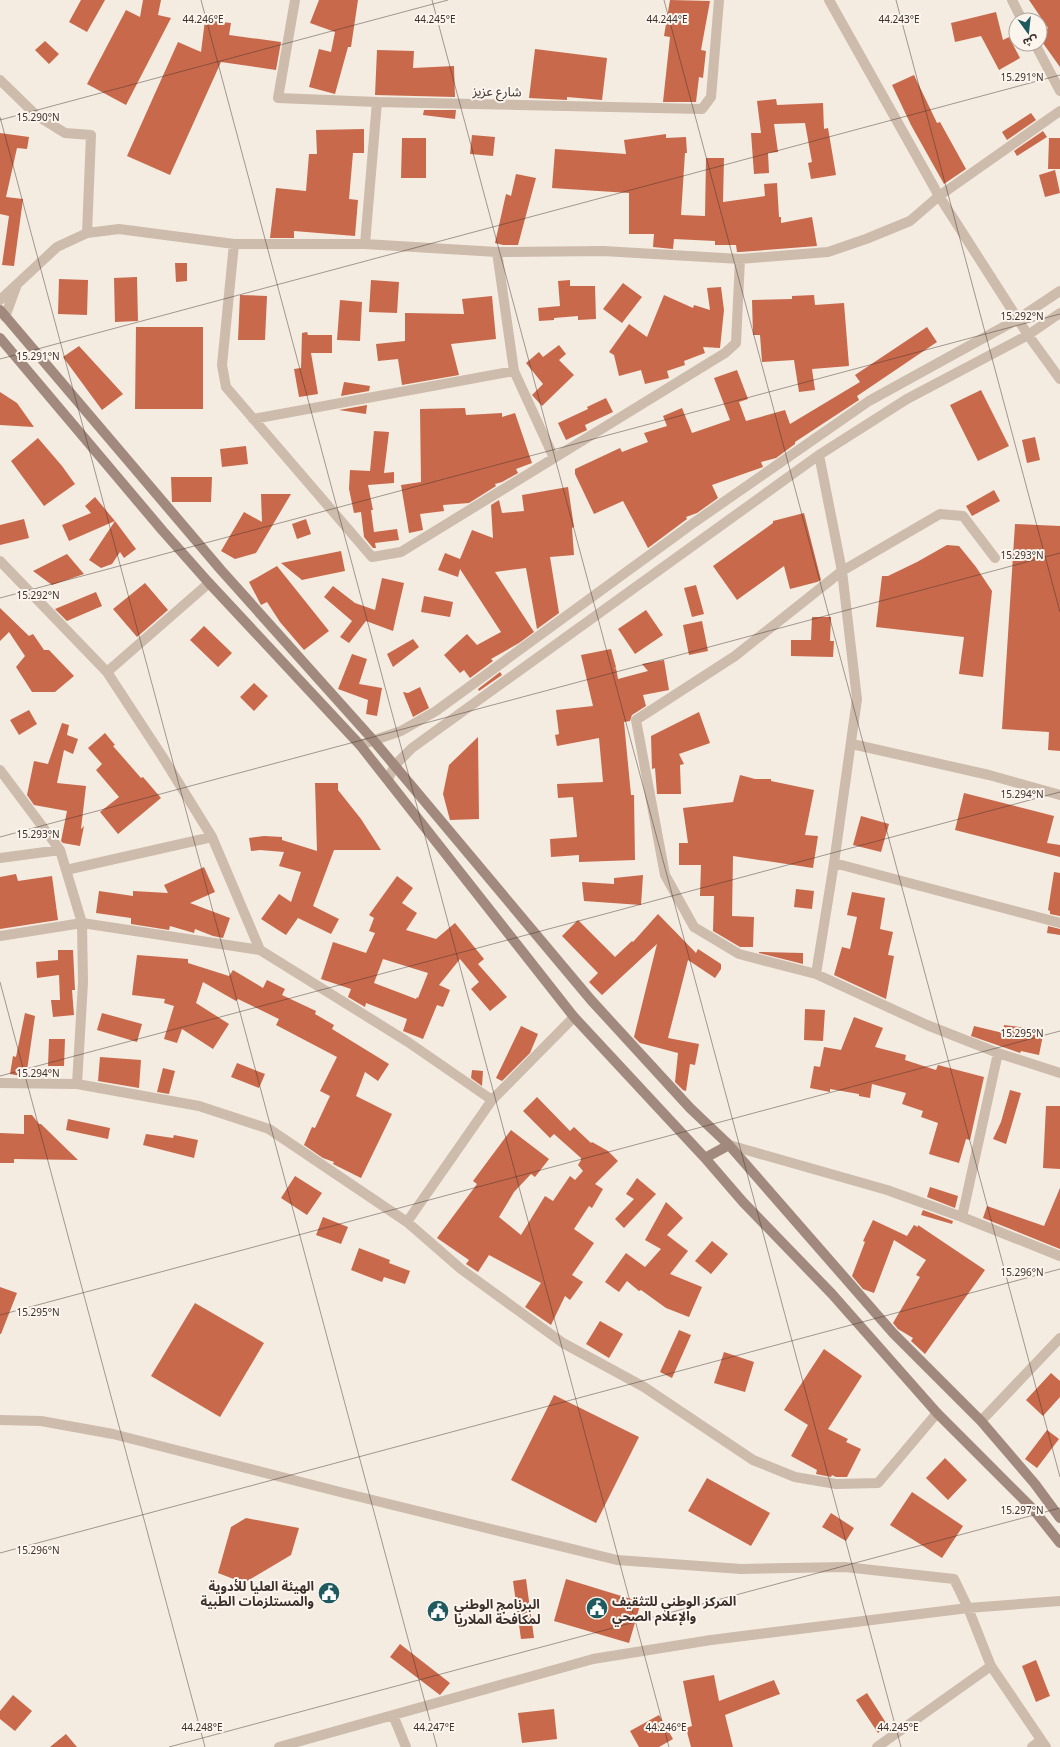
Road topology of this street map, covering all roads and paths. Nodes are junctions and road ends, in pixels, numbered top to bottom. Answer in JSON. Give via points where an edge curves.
{"nodes":[{"id":1,"x":295,"y":0,"type":"edge"},
{"id":2,"x":719,"y":0,"type":"edge"},
{"id":3,"x":829,"y":0,"type":"edge"},
{"id":4,"x":1012,"y":0,"type":"edge"},
{"id":5,"x":1018,"y":12,"type":"edge"},
{"id":6,"x":1039,"y":52,"type":"edge"},
{"id":7,"x":0,"y":80,"type":"edge"},
{"id":8,"x":1060,"y":91,"type":"edge"},
{"id":9,"x":377,"y":102,"type":"junction"},
{"id":10,"x":1060,"y":111,"type":"edge"},
{"id":11,"x":938,"y":196,"type":"junction"},
{"id":12,"x":87,"y":233,"type":"junction"},
{"id":13,"x":234,"y":244,"type":"junction"},
{"id":14,"x":366,"y":244,"type":"junction"},
{"id":15,"x":497,"y":252,"type":"junction"},
{"id":16,"x":740,"y":259,"type":"junction"},
{"id":17,"x":16,"y":285,"type":"junction"},
{"id":18,"x":1060,"y":291,"type":"edge"},
{"id":19,"x":0,"y":300,"type":"edge"},
{"id":20,"x":1060,"y":313,"type":"edge"},
{"id":21,"x":2,"y":316,"type":"edge"},
{"id":22,"x":1018,"y":319,"type":"junction"},
{"id":23,"x":1028,"y":335,"type":"junction"},
{"id":24,"x":0,"y":338,"type":"edge"},
{"id":25,"x":514,"y":371,"type":"junction"},
{"id":26,"x":1060,"y":379,"type":"edge"},
{"id":27,"x":254,"y":419,"type":"junction"},
{"id":28,"x":819,"y":456,"type":"junction"},
{"id":29,"x":554,"y":458,"type":"junction"},
{"id":30,"x":995,"y":558,"type":"dead end"},
{"id":31,"x":0,"y":561,"type":"edge"},
{"id":32,"x":842,"y":571,"type":"junction"},
{"id":33,"x":209,"y":583,"type":"junction"},
{"id":34,"x":107,"y":672,"type":"junction"},
{"id":35,"x":374,"y":741,"type":"junction"},
{"id":36,"x":852,"y":744,"type":"junction"},
{"id":37,"x":360,"y":745,"type":"junction"},
{"id":38,"x":395,"y":765,"type":"junction"},
{"id":39,"x":0,"y":770,"type":"edge"},
{"id":40,"x":388,"y":779,"type":"junction"},
{"id":41,"x":1060,"y":795,"type":"edge"},
{"id":42,"x":212,"y":837,"type":"junction"},
{"id":43,"x":60,"y":850,"type":"junction"},
{"id":44,"x":0,"y":858,"type":"edge"},
{"id":45,"x":834,"y":863,"type":"junction"},
{"id":46,"x":66,"y":870,"type":"junction"},
{"id":47,"x":82,"y":923,"type":"junction"},
{"id":48,"x":1060,"y":923,"type":"edge"},
{"id":49,"x":0,"y":936,"type":"edge"},
{"id":50,"x":260,"y":950,"type":"junction"},
{"id":51,"x":816,"y":974,"type":"junction"},
{"id":52,"x":574,"y":1017,"type":"junction"},
{"id":53,"x":998,"y":1053,"type":"junction"},
{"id":54,"x":1060,"y":1073,"type":"edge"},
{"id":55,"x":0,"y":1083,"type":"edge"},
{"id":56,"x":77,"y":1084,"type":"junction"},
{"id":57,"x":492,"y":1100,"type":"junction"},
{"id":58,"x":729,"y":1145,"type":"junction"},
{"id":59,"x":705,"y":1158,"type":"junction"},
{"id":60,"x":962,"y":1217,"type":"junction"},
{"id":61,"x":407,"y":1222,"type":"junction"},
{"id":62,"x":1060,"y":1256,"type":"edge"},
{"id":63,"x":1058,"y":1346,"type":"edge"},
{"id":64,"x":937,"y":1413,"type":"junction"},
{"id":65,"x":0,"y":1420,"type":"edge"},
{"id":66,"x":981,"y":1422,"type":"junction"},
{"id":67,"x":1060,"y":1518,"type":"edge"},
{"id":68,"x":1060,"y":1543,"type":"edge"},
{"id":69,"x":1060,"y":1601,"type":"edge"},
{"id":70,"x":968,"y":1608,"type":"junction"},
{"id":71,"x":991,"y":1666,"type":"junction"},
{"id":72,"x":393,"y":1715,"type":"junction"},
{"id":73,"x":1043,"y":1744,"type":"edge"},
{"id":74,"x":279,"y":1747,"type":"edge"},
{"id":75,"x":406,"y":1747,"type":"edge"},
{"id":76,"x":877,"y":1747,"type":"edge"},
{"id":77,"x":1032,"y":1747,"type":"edge"}],
"edges":[{"from":1,"to":9,"type":"street","name":"شارع عزيز","via":[[278,98]]},
{"from":2,"to":9,"type":"street","name":"شارع عزيز","via":[[711,97],[702,109]]},
{"from":3,"to":11,"type":"street"},
{"from":4,"to":5,"type":"street"},
{"from":6,"to":8,"type":"street"},
{"from":7,"to":12,"type":"street","via":[[36,115],[65,133],[91,135]]},
{"from":9,"to":14,"type":"street"},
{"from":10,"to":11,"type":"street"},
{"from":11,"to":16,"type":"street","via":[[910,221],[828,252]]},
{"from":11,"to":22,"type":"street"},
{"from":12,"to":13,"type":"street","via":[[118,229]]},
{"from":12,"to":17,"type":"street","via":[[56,247]]},
{"from":13,"to":14,"type":"street"},
{"from":13,"to":27,"type":"street","via":[[222,365],[226,387]]},
{"from":14,"to":15,"type":"street"},
{"from":15,"to":16,"type":"street","via":[[603,251]]},
{"from":15,"to":25,"type":"street"},
{"from":16,"to":29,"type":"street","via":[[736,343],[725,353]]},
{"from":17,"to":19,"type":"street"},
{"from":17,"to":21,"type":"street"},
{"from":18,"to":22,"type":"street"},
{"from":20,"to":23,"type":"street"},
{"from":21,"to":35,"type":"street","via":[[220,570]]},
{"from":22,"to":23,"type":"street"},
{"from":22,"to":35,"type":"street","via":[[869,401],[692,524],[436,711],[401,731]]},
{"from":23,"to":26,"type":"street"},
{"from":23,"to":28,"type":"street","via":[[907,399]]},
{"from":24,"to":33,"type":"street"},
{"from":25,"to":27,"type":"street"},
{"from":25,"to":29,"type":"street"},
{"from":27,"to":29,"type":"street","via":[[372,557],[400,552]]},
{"from":28,"to":32,"type":"street"},
{"from":28,"to":38,"type":"street","via":[[412,748]]},
{"from":30,"to":32,"type":"street","via":[[963,516],[940,514]]},
{"from":31,"to":34,"type":"street"},
{"from":32,"to":36,"type":"street","via":[[857,699]]},
{"from":32,"to":51,"type":"street","via":[[735,656],[636,720],[665,875],[694,927],[739,954]]},
{"from":33,"to":34,"type":"street"},
{"from":33,"to":37,"type":"street"},
{"from":34,"to":42,"type":"street"},
{"from":35,"to":37,"type":"street"},
{"from":35,"to":38,"type":"street"},
{"from":36,"to":41,"type":"street","via":[[989,775]]},
{"from":36,"to":45,"type":"street"},
{"from":37,"to":40,"type":"street"},
{"from":38,"to":40,"type":"street"},
{"from":38,"to":58,"type":"street","via":[[591,1000],[690,1108]]},
{"from":39,"to":43,"type":"street"},
{"from":40,"to":52,"type":"street"},
{"from":42,"to":46,"type":"street"},
{"from":42,"to":50,"type":"street"},
{"from":43,"to":44,"type":"street"},
{"from":43,"to":46,"type":"street"},
{"from":45,"to":48,"type":"street"},
{"from":45,"to":51,"type":"street"},
{"from":46,"to":47,"type":"street"},
{"from":47,"to":49,"type":"street"},
{"from":47,"to":50,"type":"street"},
{"from":47,"to":56,"type":"street","via":[[83,984]]},
{"from":50,"to":57,"type":"street","via":[[408,1042]]},
{"from":51,"to":53,"type":"street","via":[[927,1025]]},
{"from":52,"to":57,"type":"street"},
{"from":52,"to":59,"type":"street"},
{"from":53,"to":54,"type":"street"},
{"from":53,"to":60,"type":"street"},
{"from":55,"to":56,"type":"street"},
{"from":56,"to":61,"type":"street","via":[[199,1106],[269,1129]]},
{"from":57,"to":61,"type":"street"},
{"from":58,"to":59,"type":"street"},
{"from":58,"to":60,"type":"street","via":[[886,1190]]},
{"from":58,"to":66,"type":"street","via":[[892,1333]]},
{"from":59,"to":64,"type":"street","via":[[743,1202],[832,1294]]},
{"from":60,"to":62,"type":"street"},
{"from":61,"to":64,"type":"street","via":[[461,1269],[564,1343],[644,1387],[753,1460],[795,1477],[836,1484],[878,1483]]},
{"from":63,"to":66,"type":"street"},
{"from":64,"to":68,"type":"street","via":[[1033,1509]]},
{"from":65,"to":70,"type":"street","via":[[41,1421],[113,1434],[336,1492],[617,1560],[741,1569],[845,1567],[954,1579]]},
{"from":66,"to":67,"type":"street","via":[[1035,1484]]},
{"from":69,"to":70,"type":"street"},
{"from":70,"to":71,"type":"street"},
{"from":70,"to":72,"type":"street","via":[[711,1640],[593,1659]]},
{"from":71,"to":73,"type":"street"},
{"from":71,"to":76,"type":"street"},
{"from":72,"to":74,"type":"street"},
{"from":72,"to":75,"type":"street"},
{"from":73,"to":77,"type":"street"}]}
